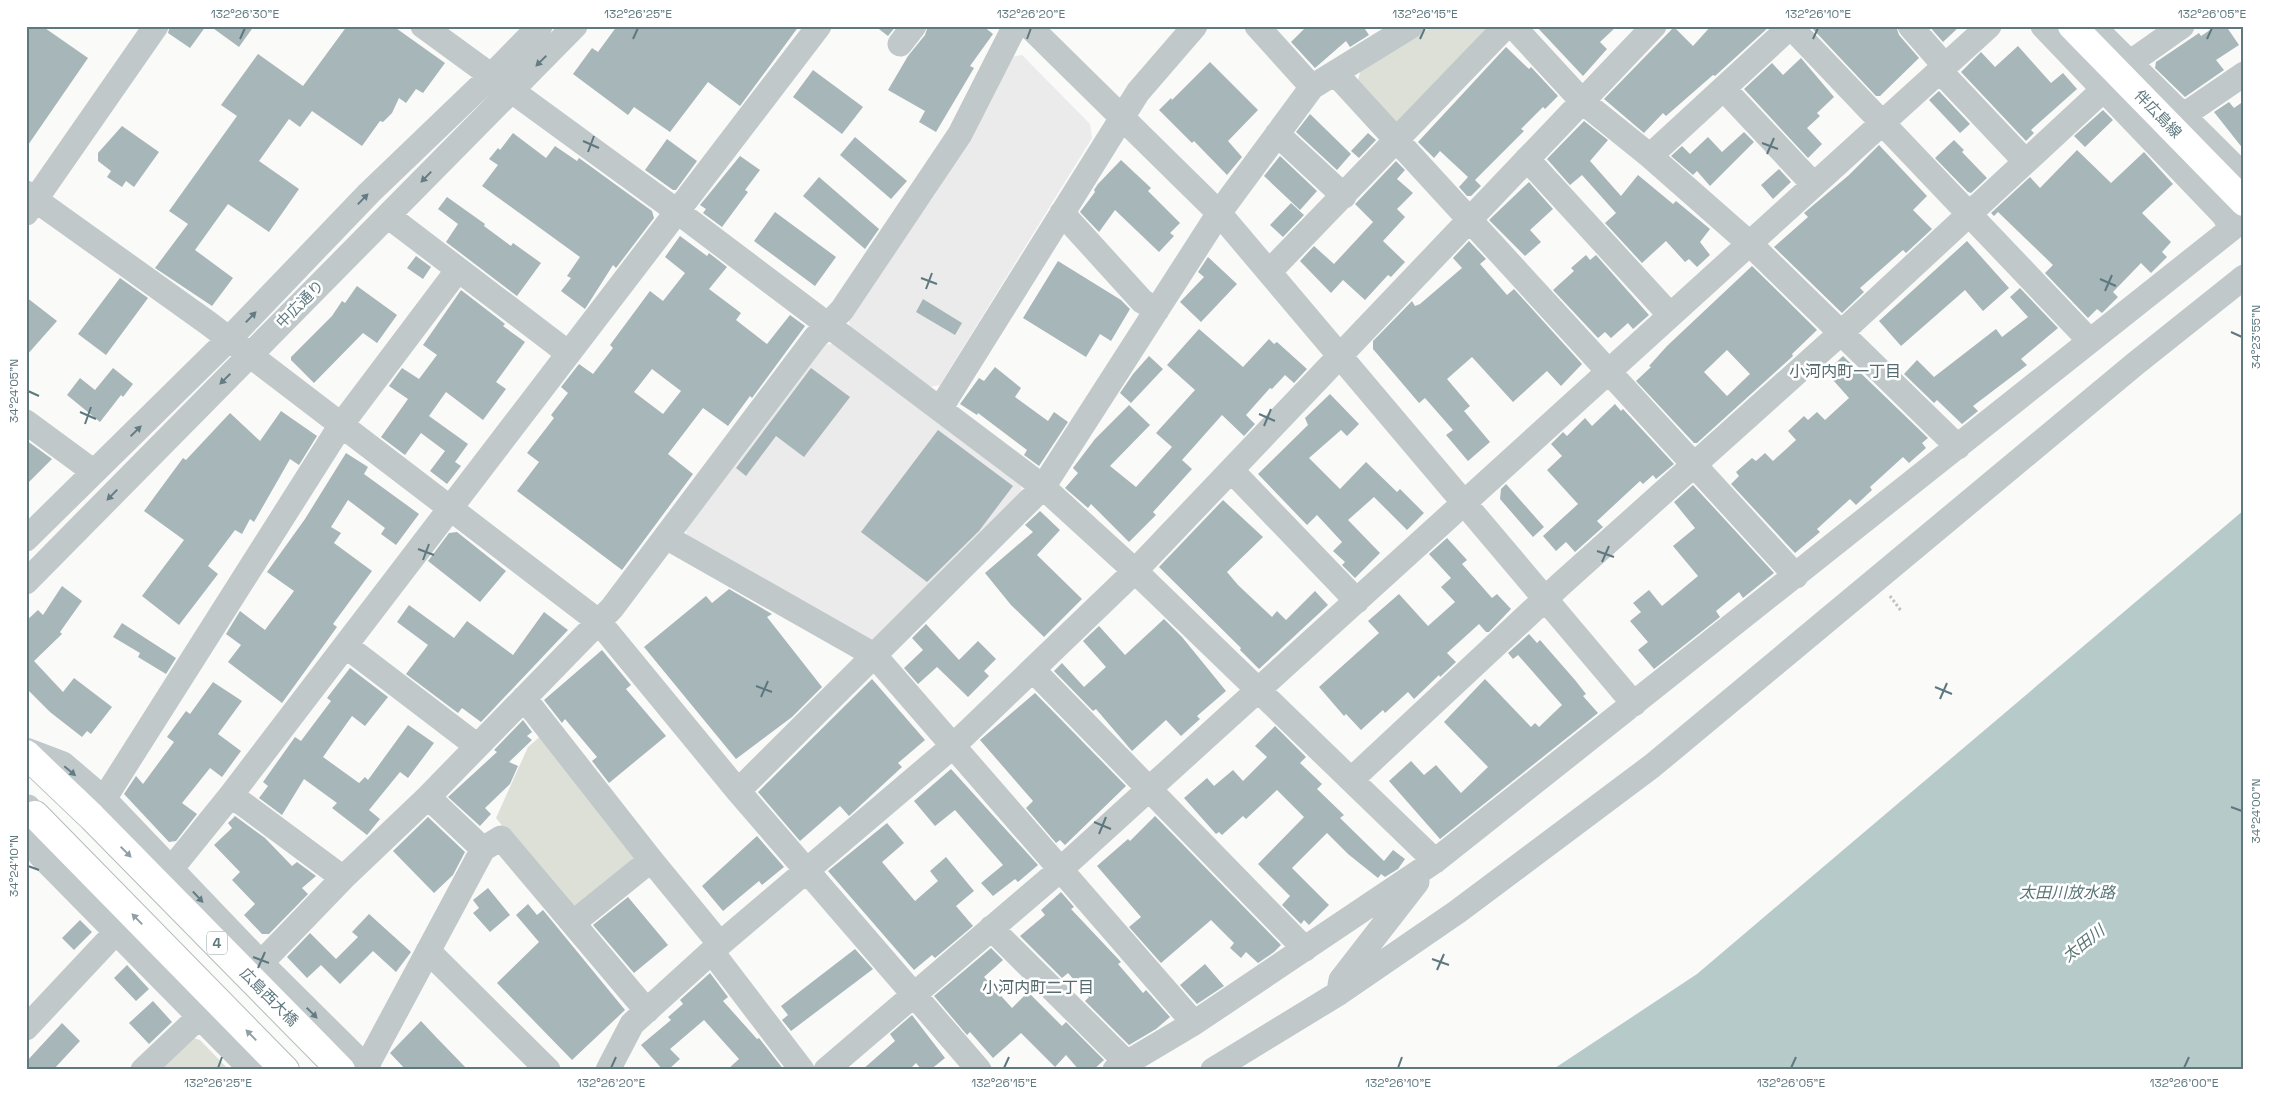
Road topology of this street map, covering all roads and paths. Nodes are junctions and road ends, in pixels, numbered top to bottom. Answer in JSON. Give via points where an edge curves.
{"nodes":[{"id":1,"x":156,"y":26,"type":"edge"},
{"id":2,"x":423,"y":26,"type":"edge"},
{"id":3,"x":540,"y":26,"type":"edge"},
{"id":4,"x":575,"y":26,"type":"edge"},
{"id":5,"x":819,"y":26,"type":"edge"},
{"id":6,"x":1016,"y":26,"type":"edge"},
{"id":7,"x":1029,"y":26,"type":"edge"},
{"id":8,"x":1195,"y":26,"type":"edge"},
{"id":9,"x":1257,"y":26,"type":"edge"},
{"id":10,"x":1506,"y":26,"type":"edge"},
{"id":11,"x":1513,"y":26,"type":"edge"},
{"id":12,"x":1654,"y":26,"type":"edge"},
{"id":13,"x":1791,"y":26,"type":"edge"},
{"id":14,"x":1910,"y":26,"type":"edge"},
{"id":15,"x":1988,"y":26,"type":"edge"},
{"id":16,"x":2043,"y":26,"type":"edge"},
{"id":17,"x":2072,"y":26,"type":"edge"},
{"id":18,"x":2093,"y":26,"type":"edge"},
{"id":19,"x":2182,"y":26,"type":"edge"},
{"id":20,"x":1401,"y":29,"type":"edge"},
{"id":21,"x":2131,"y":62,"type":"junction"},
{"id":22,"x":1943,"y":69,"type":"junction"},
{"id":23,"x":1336,"y":74,"type":"junction"},
{"id":24,"x":2244,"y":74,"type":"edge"},
{"id":25,"x":501,"y":83,"type":"junction"},
{"id":26,"x":1312,"y":87,"type":"junction"},
{"id":27,"x":1724,"y":89,"type":"junction"},
{"id":28,"x":2103,"y":90,"type":"junction"},
{"id":29,"x":1583,"y":102,"type":"junction"},
{"id":30,"x":2184,"y":115,"type":"junction"},
{"id":31,"x":1121,"y":118,"type":"junction"},
{"id":32,"x":1882,"y":123,"type":"junction"},
{"id":33,"x":1277,"y":134,"type":"junction"},
{"id":34,"x":1397,"y":139,"type":"junction"},
{"id":35,"x":1650,"y":156,"type":"junction"},
{"id":36,"x":1527,"y":159,"type":"junction"},
{"id":37,"x":2025,"y":161,"type":"junction"},
{"id":38,"x":2244,"y":176,"type":"edge"},
{"id":39,"x":1814,"y":185,"type":"junction"},
{"id":40,"x":1344,"y":196,"type":"junction"},
{"id":41,"x":29,"y":201,"type":"edge"},
{"id":42,"x":678,"y":212,"type":"junction"},
{"id":43,"x":1219,"y":213,"type":"junction"},
{"id":44,"x":1062,"y":214,"type":"junction"},
{"id":45,"x":1968,"y":214,"type":"junction"},
{"id":46,"x":388,"y":216,"type":"junction"},
{"id":47,"x":2238,"y":217,"type":"edge"},
{"id":48,"x":1469,"y":219,"type":"junction"},
{"id":49,"x":1749,"y":243,"type":"junction"},
{"id":50,"x":457,"y":271,"type":"junction"},
{"id":51,"x":1269,"y":272,"type":"junction"},
{"id":52,"x":2244,"y":277,"type":"edge"},
{"id":53,"x":1157,"y":310,"type":"junction"},
{"id":54,"x":1670,"y":316,"type":"junction"},
{"id":55,"x":828,"y":325,"type":"junction"},
{"id":56,"x":1842,"y":332,"type":"junction"},
{"id":57,"x":230,"y":339,"type":"junction"},
{"id":58,"x":2090,"y":340,"type":"junction"},
{"id":59,"x":568,"y":353,"type":"junction"},
{"id":60,"x":250,"y":354,"type":"junction"},
{"id":61,"x":1339,"y":356,"type":"junction"},
{"id":62,"x":1609,"y":371,"type":"junction"},
{"id":63,"x":940,"y":410,"type":"junction"},
{"id":64,"x":26,"y":422,"type":"edge"},
{"id":65,"x":341,"y":425,"type":"junction"},
{"id":66,"x":1958,"y":447,"type":"junction"},
{"id":67,"x":1696,"y":465,"type":"junction"},
{"id":68,"x":94,"y":472,"type":"junction"},
{"id":69,"x":1232,"y":472,"type":"junction"},
{"id":70,"x":1043,"y":487,"type":"junction"},
{"id":71,"x":1463,"y":502,"type":"junction"},
{"id":72,"x":449,"y":509,"type":"junction"},
{"id":73,"x":666,"y":537,"type":"junction"},
{"id":74,"x":26,"y":539,"type":"edge"},
{"id":75,"x":1135,"y":571,"type":"junction"},
{"id":76,"x":1796,"y":576,"type":"junction"},
{"id":77,"x":26,"y":582,"type":"edge"},
{"id":78,"x":1545,"y":600,"type":"junction"},
{"id":79,"x":1357,"y":601,"type":"junction"},
{"id":80,"x":1897,"y":605,"type":"dead end"},
{"id":81,"x":1902,"y":612,"type":"dead end"},
{"id":82,"x":599,"y":622,"type":"junction"},
{"id":83,"x":346,"y":646,"type":"junction"},
{"id":84,"x":874,"y":655,"type":"junction"},
{"id":85,"x":1033,"y":670,"type":"junction"},
{"id":86,"x":1258,"y":691,"type":"junction"},
{"id":87,"x":524,"y":698,"type":"junction"},
{"id":88,"x":1634,"y":704,"type":"junction"},
{"id":89,"x":477,"y":746,"type":"junction"},
{"id":90,"x":953,"y":746,"type":"junction"},
{"id":91,"x":26,"y":750,"type":"edge"},
{"id":92,"x":26,"y":754,"type":"edge"},
{"id":93,"x":1352,"y":779,"type":"junction"},
{"id":94,"x":738,"y":791,"type":"junction"},
{"id":95,"x":1148,"y":791,"type":"junction"},
{"id":96,"x":231,"y":795,"type":"junction"},
{"id":97,"x":428,"y":797,"type":"junction"},
{"id":98,"x":98,"y":808,"type":"junction"},
{"id":99,"x":31,"y":810,"type":"edge"},
{"id":100,"x":483,"y":849,"type":"junction"},
{"id":101,"x":43,"y":856,"type":"edge"},
{"id":102,"x":651,"y":860,"type":"junction"},
{"id":103,"x":1428,"y":865,"type":"junction"},
{"id":104,"x":172,"y":868,"type":"junction"},
{"id":105,"x":1061,"y":869,"type":"junction"},
{"id":106,"x":805,"y":870,"type":"junction"},
{"id":107,"x":343,"y":878,"type":"junction"},
{"id":108,"x":574,"y":923,"type":"junction"},
{"id":109,"x":991,"y":928,"type":"junction"},
{"id":110,"x":117,"y":931,"type":"junction"},
{"id":111,"x":716,"y":948,"type":"junction"},
{"id":112,"x":1305,"y":949,"type":"junction"},
{"id":113,"x":428,"y":951,"type":"junction"},
{"id":114,"x":261,"y":963,"type":"junction"},
{"id":115,"x":1339,"y":993,"type":"junction"},
{"id":116,"x":914,"y":996,"type":"junction"},
{"id":117,"x":647,"y":1011,"type":"junction"},
{"id":118,"x":199,"y":1016,"type":"junction"},
{"id":119,"x":1194,"y":1023,"type":"junction"},
{"id":120,"x":26,"y":1028,"type":"edge"},
{"id":121,"x":1121,"y":1066,"type":"edge"},
{"id":122,"x":358,"y":1069,"type":"edge"},
{"id":123,"x":143,"y":1070,"type":"edge"},
{"id":124,"x":252,"y":1070,"type":"edge"},
{"id":125,"x":285,"y":1070,"type":"edge"},
{"id":126,"x":548,"y":1070,"type":"edge"},
{"id":127,"x":608,"y":1070,"type":"edge"},
{"id":128,"x":802,"y":1070,"type":"edge"},
{"id":129,"x":826,"y":1070,"type":"edge"},
{"id":130,"x":980,"y":1070,"type":"edge"},
{"id":131,"x":1213,"y":1070,"type":"edge"}],
"edges":[{"from":1,"to":41,"type":"street"},
{"from":2,"to":25,"type":"street"},
{"from":3,"to":25,"type":"street"},
{"from":4,"to":25,"type":"street","name":"中広通り","one_way":true},
{"from":5,"to":42,"type":"street"},
{"from":6,"to":55,"type":"street","via":[[960,134],[842,310]]},
{"from":7,"to":31,"type":"street"},
{"from":8,"to":31,"type":"street","via":[[1138,92]]},
{"from":9,"to":26,"type":"street"},
{"from":10,"to":34,"type":"street"},
{"from":11,"to":29,"type":"street"},
{"from":12,"to":29,"type":"street"},
{"from":13,"to":27,"type":"street"},
{"from":13,"to":32,"type":"street"},
{"from":14,"to":22,"type":"street"},
{"from":15,"to":22,"type":"street"},
{"from":16,"to":28,"type":"street"},
{"from":17,"to":47,"type":"main road","name":"伴広島線"},
{"from":18,"to":21,"type":"street"},
{"from":19,"to":21,"type":"street"},
{"from":20,"to":23,"type":"street"},
{"from":21,"to":30,"type":"street"},
{"from":22,"to":32,"type":"street"},
{"from":22,"to":37,"type":"street"},
{"from":23,"to":26,"type":"street"},
{"from":23,"to":34,"type":"street"},
{"from":24,"to":30,"type":"street"},
{"from":25,"to":42,"type":"street"},
{"from":25,"to":46,"type":"street","name":"中広通り","one_way":true},
{"from":57,"to":25,"type":"street","one_way":true,"via":[[369,193]]},
{"from":26,"to":33,"type":"street"},
{"from":27,"to":35,"type":"street"},
{"from":27,"to":39,"type":"street"},
{"from":28,"to":37,"type":"street"},
{"from":28,"to":47,"type":"street","via":[[2223,214]]},
{"from":29,"to":35,"type":"street"},
{"from":29,"to":36,"type":"street"},
{"from":30,"to":38,"type":"street"},
{"from":31,"to":43,"type":"street"},
{"from":31,"to":44,"type":"street"},
{"from":32,"to":39,"type":"street"},
{"from":32,"to":45,"type":"street"},
{"from":33,"to":40,"type":"street"},
{"from":33,"to":43,"type":"street"},
{"from":34,"to":40,"type":"street"},
{"from":34,"to":48,"type":"street"},
{"from":35,"to":49,"type":"street"},
{"from":36,"to":48,"type":"street"},
{"from":36,"to":54,"type":"street"},
{"from":37,"to":45,"type":"street"},
{"from":39,"to":49,"type":"street"},
{"from":40,"to":51,"type":"street"},
{"from":41,"to":57,"type":"street"},
{"from":42,"to":55,"type":"street"},
{"from":42,"to":59,"type":"street"},
{"from":43,"to":51,"type":"street"},
{"from":43,"to":53,"type":"street"},
{"from":44,"to":53,"type":"street","via":[[1142,301]]},
{"from":44,"to":63,"type":"street"},
{"from":45,"to":56,"type":"street"},
{"from":45,"to":58,"type":"street"},
{"from":46,"to":50,"type":"street"},
{"from":46,"to":60,"type":"street","name":"中広通り"},
{"from":47,"to":58,"type":"street"},
{"from":48,"to":61,"type":"street"},
{"from":48,"to":62,"type":"street"},
{"from":49,"to":54,"type":"street"},
{"from":49,"to":56,"type":"street"},
{"from":50,"to":59,"type":"street"},
{"from":50,"to":65,"type":"street"},
{"from":51,"to":61,"type":"street"},
{"from":52,"to":115,"type":"street","via":[[1652,766],[1457,912]]},
{"from":53,"to":70,"type":"street"},
{"from":54,"to":62,"type":"street"},
{"from":55,"to":63,"type":"street"},
{"from":55,"to":73,"type":"street"},
{"from":56,"to":66,"type":"street"},
{"from":56,"to":67,"type":"street"},
{"from":57,"to":60,"type":"street"},
{"from":68,"to":57,"type":"street","one_way":true},
{"from":58,"to":66,"type":"street"},
{"from":59,"to":72,"type":"street"},
{"from":60,"to":65,"type":"street"},
{"from":60,"to":77,"type":"street","name":"中広通り","one_way":true},
{"from":61,"to":69,"type":"street"},
{"from":61,"to":71,"type":"street"},
{"from":62,"to":67,"type":"street"},
{"from":62,"to":71,"type":"street"},
{"from":63,"to":70,"type":"street"},
{"from":64,"to":68,"type":"street"},
{"from":65,"to":72,"type":"street"},
{"from":65,"to":98,"type":"street"},
{"from":66,"to":76,"type":"street"},
{"from":67,"to":76,"type":"street"},
{"from":67,"to":78,"type":"street"},
{"from":68,"to":74,"type":"street"},
{"from":69,"to":75,"type":"street"},
{"from":69,"to":79,"type":"street"},
{"from":70,"to":75,"type":"street"},
{"from":70,"to":84,"type":"street"},
{"from":71,"to":78,"type":"street"},
{"from":71,"to":79,"type":"street"},
{"from":72,"to":82,"type":"street"},
{"from":72,"to":83,"type":"street"},
{"from":73,"to":82,"type":"street"},
{"from":73,"to":84,"type":"street"},
{"from":75,"to":85,"type":"street"},
{"from":75,"to":86,"type":"street"},
{"from":76,"to":88,"type":"street"},
{"from":78,"to":88,"type":"street"},
{"from":78,"to":93,"type":"street"},
{"from":79,"to":86,"type":"street"},
{"from":80,"to":81,"type":"path"},
{"from":82,"to":87,"type":"street"},
{"from":82,"to":94,"type":"street"},
{"from":83,"to":89,"type":"street"},
{"from":83,"to":96,"type":"street"},
{"from":84,"to":90,"type":"street"},
{"from":84,"to":94,"type":"street"},
{"from":85,"to":90,"type":"street"},
{"from":85,"to":95,"type":"street"},
{"from":86,"to":93,"type":"street"},
{"from":86,"to":95,"type":"street"},
{"from":87,"to":89,"type":"street"},
{"from":87,"to":102,"type":"street"},
{"from":88,"to":103,"type":"street"},
{"from":89,"to":97,"type":"street"},
{"from":90,"to":105,"type":"street"},
{"from":90,"to":106,"type":"street"},
{"from":91,"to":98,"type":"street","one_way":true,"via":[[62,764]]},
{"from":92,"to":98,"type":"main road","number":"4"},
{"from":93,"to":103,"type":"street"},
{"from":94,"to":106,"type":"street"},
{"from":95,"to":105,"type":"street"},
{"from":95,"to":112,"type":"street"},
{"from":96,"to":104,"type":"street"},
{"from":96,"to":107,"type":"street"},
{"from":97,"to":100,"type":"street"},
{"from":97,"to":107,"type":"street"},
{"from":98,"to":104,"type":"street"},
{"from":98,"to":122,"type":"main road","name":"広島西大橋","number":"4","one_way":true},
{"from":99,"to":101,"type":"main road"},
{"from":100,"to":108,"type":"street","via":[[501,838]]},
{"from":100,"to":113,"type":"street"},
{"from":101,"to":110,"type":"street"},
{"from":125,"to":101,"type":"main road","one_way":true},
{"from":102,"to":108,"type":"street"},
{"from":102,"to":111,"type":"street"},
{"from":103,"to":112,"type":"street"},
{"from":103,"to":115,"type":"street","via":[[1366,944],[1341,980]]},
{"from":104,"to":114,"type":"street","one_way":true},
{"from":105,"to":109,"type":"street"},
{"from":105,"to":119,"type":"street"},
{"from":106,"to":111,"type":"street"},
{"from":106,"to":116,"type":"street"},
{"from":107,"to":114,"type":"street"},
{"from":108,"to":117,"type":"street"},
{"from":109,"to":116,"type":"street"},
{"from":109,"to":121,"type":"street"},
{"from":110,"to":118,"type":"street"},
{"from":110,"to":120,"type":"street"},
{"from":111,"to":117,"type":"street"},
{"from":111,"to":128,"type":"street"},
{"from":112,"to":119,"type":"street"},
{"from":113,"to":122,"type":"street"},
{"from":113,"to":126,"type":"street"},
{"from":114,"to":122,"type":"street","one_way":true},
{"from":115,"to":131,"type":"street"},
{"from":116,"to":129,"type":"street"},
{"from":116,"to":130,"type":"street"},
{"from":117,"to":127,"type":"street","via":[[632,1024]]},
{"from":118,"to":123,"type":"street"},
{"from":118,"to":124,"type":"street"},
{"from":119,"to":121,"type":"street"}]}
